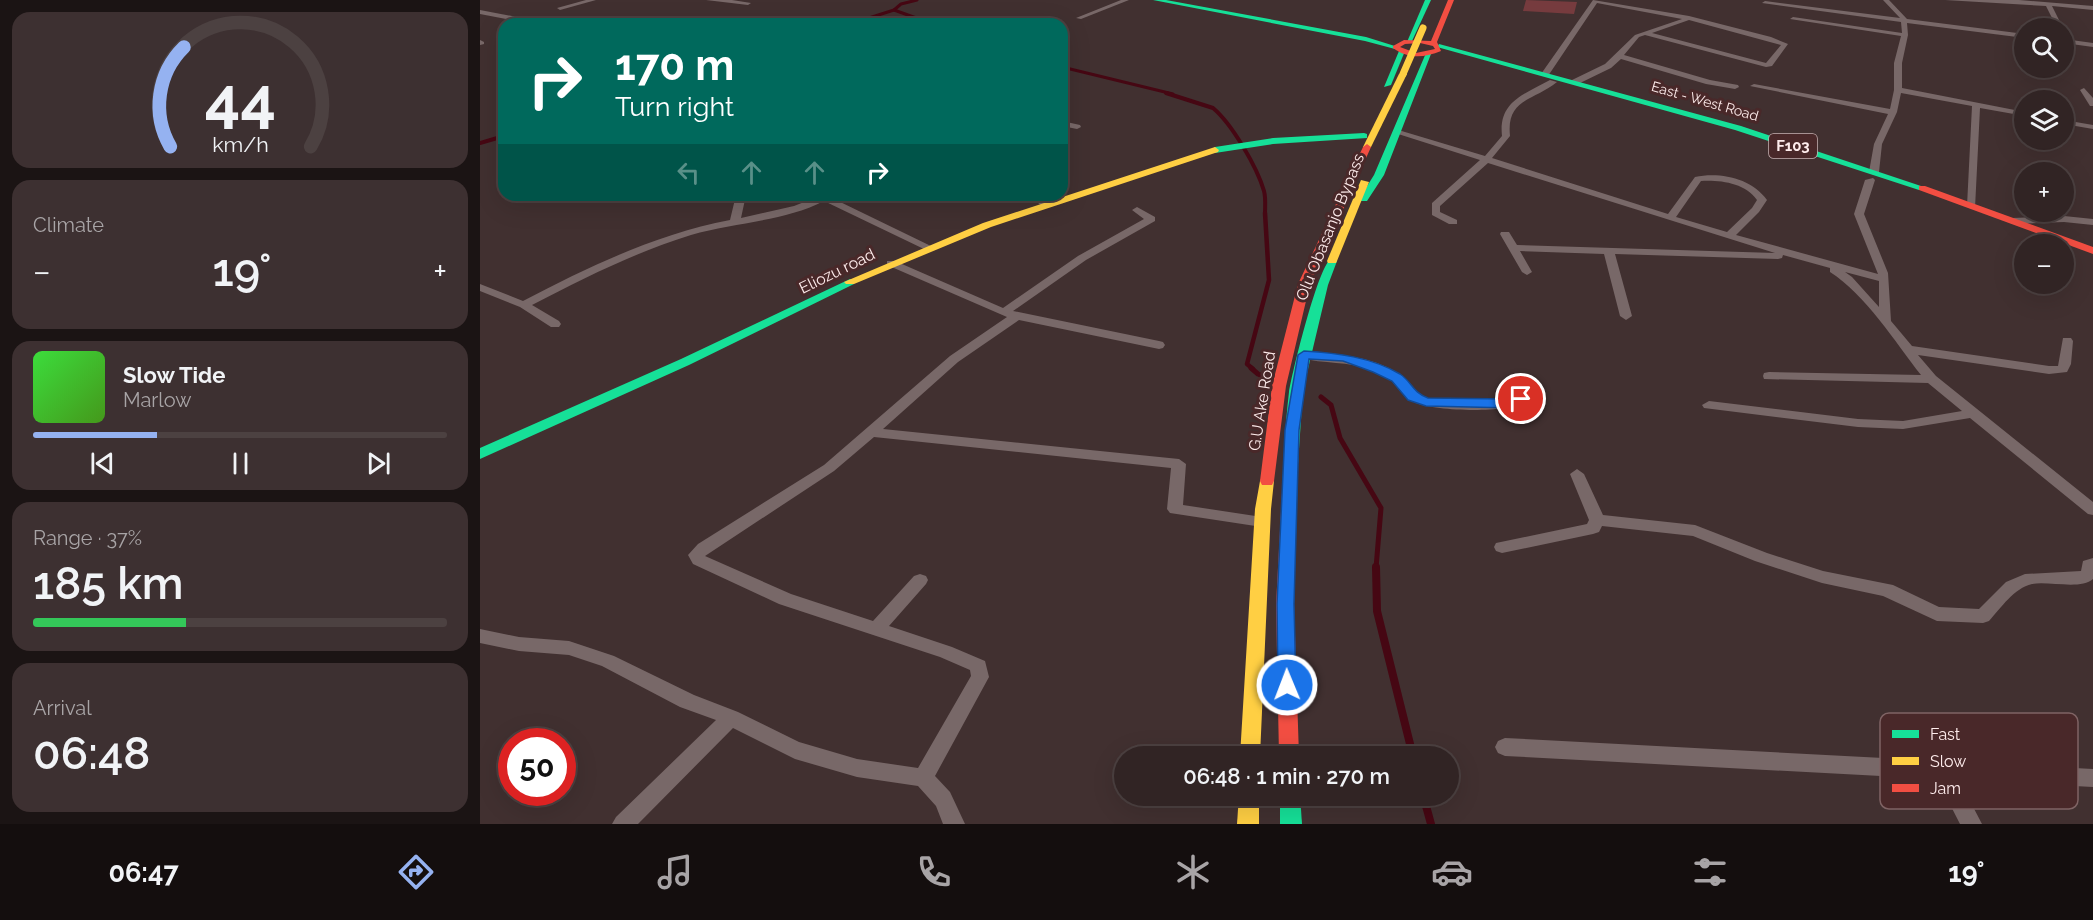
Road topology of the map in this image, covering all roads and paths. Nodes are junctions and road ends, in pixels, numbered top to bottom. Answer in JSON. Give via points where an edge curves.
{"nodes":[{"id":1,"x":593,"y":0,"type":"edge"},
{"id":2,"x":709,"y":0,"type":"edge"},
{"id":3,"x":1126,"y":0,"type":"edge"},
{"id":4,"x":1156,"y":0,"type":"edge"},
{"id":5,"x":1183,"y":0,"type":"edge"},
{"id":6,"x":1428,"y":0,"type":"edge"},
{"id":7,"x":1435,"y":0,"type":"edge"},
{"id":8,"x":1444,"y":0,"type":"edge"},
{"id":9,"x":1451,"y":0,"type":"edge"},
{"id":10,"x":1596,"y":0,"type":"edge"},
{"id":11,"x":1877,"y":0,"type":"edge"},
{"id":12,"x":1948,"y":0,"type":"edge"},
{"id":13,"x":1887,"y":1,"type":"edge"},
{"id":14,"x":748,"y":3,"type":"dead end"},
{"id":15,"x":1765,"y":3,"type":"dead end"},
{"id":16,"x":2048,"y":4,"type":"junction"},
{"id":17,"x":560,"y":8,"type":"dead end"},
{"id":18,"x":2093,"y":8,"type":"edge"},
{"id":19,"x":480,"y":12,"type":"edge"},
{"id":20,"x":512,"y":18,"type":"edge"},
{"id":21,"x":1079,"y":18,"type":"dead end"},
{"id":22,"x":1689,"y":18,"type":"junction"},
{"id":23,"x":2055,"y":18,"type":"edge"},
{"id":24,"x":1793,"y":19,"type":"dead end"},
{"id":25,"x":1904,"y":20,"type":"junction"},
{"id":26,"x":1643,"y":33,"type":"junction"},
{"id":27,"x":1905,"y":35,"type":"junction"},
{"id":28,"x":2014,"y":35,"type":"edge"},
{"id":29,"x":1419,"y":42,"type":"junction"},
{"id":30,"x":2074,"y":42,"type":"edge"},
{"id":31,"x":2093,"y":45,"type":"edge"},
{"id":32,"x":1620,"y":56,"type":"junction"},
{"id":33,"x":1407,"y":75,"type":"junction"},
{"id":34,"x":1549,"y":78,"type":"junction"},
{"id":35,"x":1575,"y":82,"type":"junction"},
{"id":36,"x":1754,"y":86,"type":"dead end"},
{"id":37,"x":1736,"y":87,"type":"dead end"},
{"id":38,"x":1898,"y":90,"type":"junction"},
{"id":39,"x":2084,"y":90,"type":"dead end"},
{"id":40,"x":1976,"y":104,"type":"junction"},
{"id":41,"x":2093,"y":104,"type":"edge"},
{"id":42,"x":1893,"y":112,"type":"junction"},
{"id":43,"x":2014,"y":112,"type":"edge"},
{"id":44,"x":2074,"y":124,"type":"edge"},
{"id":45,"x":1068,"y":125,"type":"edge"},
{"id":46,"x":1077,"y":127,"type":"dead end"},
{"id":47,"x":2093,"y":127,"type":"edge"},
{"id":48,"x":1398,"y":131,"type":"junction"},
{"id":49,"x":1364,"y":136,"type":"junction"},
{"id":50,"x":1487,"y":159,"type":"junction"},
{"id":51,"x":1872,"y":176,"type":"junction"},
{"id":52,"x":1068,"y":199,"type":"edge"},
{"id":53,"x":740,"y":201,"type":"edge"},
{"id":54,"x":814,"y":201,"type":"edge"},
{"id":55,"x":837,"y":201,"type":"edge"},
{"id":56,"x":1040,"y":201,"type":"edge"},
{"id":57,"x":1061,"y":201,"type":"edge"},
{"id":58,"x":1047,"y":206,"type":"junction"},
{"id":59,"x":1972,"y":206,"type":"junction"},
{"id":60,"x":1137,"y":210,"type":"dead end"},
{"id":61,"x":1334,"y":214,"type":"junction"},
{"id":62,"x":1348,"y":217,"type":"junction"},
{"id":63,"x":1671,"y":218,"type":"junction"},
{"id":64,"x":2012,"y":221,"type":"junction"},
{"id":65,"x":735,"y":222,"type":"junction"},
{"id":66,"x":1453,"y":222,"type":"dead end"},
{"id":67,"x":2093,"y":222,"type":"edge"},
{"id":68,"x":1505,"y":234,"type":"dead end"},
{"id":69,"x":2022,"y":234,"type":"edge"},
{"id":70,"x":1728,"y":236,"type":"junction"},
{"id":71,"x":930,"y":248,"type":"junction"},
{"id":72,"x":1513,"y":248,"type":"junction"},
{"id":73,"x":1610,"y":251,"type":"junction"},
{"id":74,"x":2093,"y":251,"type":"edge"},
{"id":75,"x":2074,"y":255,"type":"edge"},
{"id":76,"x":1797,"y":256,"type":"junction"},
{"id":77,"x":2093,"y":262,"type":"edge"},
{"id":78,"x":891,"y":263,"type":"junction"},
{"id":79,"x":1828,"y":266,"type":"junction"},
{"id":80,"x":1527,"y":272,"type":"dead end"},
{"id":81,"x":1883,"y":279,"type":"junction"},
{"id":82,"x":480,"y":287,"type":"edge"},
{"id":83,"x":524,"y":305,"type":"junction"},
{"id":84,"x":1010,"y":315,"type":"junction"},
{"id":85,"x":1626,"y":315,"type":"dead end"},
{"id":86,"x":1885,"y":321,"type":"junction"},
{"id":87,"x":555,"y":324,"type":"dead end"},
{"id":88,"x":2067,"y":341,"type":"dead end"},
{"id":89,"x":1159,"y":345,"type":"dead end"},
{"id":90,"x":1910,"y":350,"type":"junction"},
{"id":91,"x":1304,"y":355,"type":"junction"},
{"id":92,"x":1769,"y":376,"type":"dead end"},
{"id":93,"x":1931,"y":379,"type":"junction"},
{"id":94,"x":1516,"y":382,"type":"dead end"},
{"id":95,"x":1709,"y":405,"type":"dead end"},
{"id":96,"x":1973,"y":412,"type":"junction"},
{"id":97,"x":872,"y":432,"type":"junction"},
{"id":98,"x":480,"y":454,"type":"edge"},
{"id":99,"x":1576,"y":474,"type":"dead end"},
{"id":100,"x":2093,"y":510,"type":"edge"},
{"id":101,"x":1597,"y":520,"type":"junction"},
{"id":102,"x":1262,"y":522,"type":"junction"},
{"id":103,"x":1502,"y":547,"type":"dead end"},
{"id":104,"x":2093,"y":564,"type":"edge"},
{"id":105,"x":920,"y":580,"type":"dead end"},
{"id":106,"x":876,"y":629,"type":"junction"},
{"id":107,"x":480,"y":636,"type":"edge"},
{"id":108,"x":731,"y":718,"type":"junction"},
{"id":109,"x":1251,"y":746,"type":"edge"},
{"id":110,"x":1289,"y":746,"type":"edge"},
{"id":111,"x":1505,"y":747,"type":"dead end"},
{"id":112,"x":1880,"y":768,"type":"edge"},
{"id":113,"x":2078,"y":777,"type":"edge"},
{"id":114,"x":923,"y":778,"type":"junction"},
{"id":115,"x":2093,"y":778,"type":"edge"},
{"id":116,"x":1249,"y":806,"type":"edge"},
{"id":117,"x":1290,"y":806,"type":"edge"},
{"id":118,"x":1963,"y":809,"type":"edge"},
{"id":119,"x":623,"y":824,"type":"edge"},
{"id":120,"x":954,"y":824,"type":"edge"},
{"id":121,"x":1248,"y":824,"type":"edge"},
{"id":122,"x":1291,"y":824,"type":"edge"},
{"id":123,"x":1971,"y":824,"type":"edge"}],
"edges":[{"from":1,"to":17,"type":"street"},
{"from":2,"to":14,"type":"street"},
{"from":3,"to":21,"type":"street"},
{"from":4,"to":29,"type":"main road","name":"East - West Road","number":"F103","via":[[1366,39]]},
{"from":5,"to":29,"type":"main road","name":"East - West Road","number":"F103"},
{"from":6,"to":29,"type":"main road"},
{"from":7,"to":29,"type":"main road"},
{"from":8,"to":29,"type":"main road"},
{"from":9,"to":29,"type":"main road"},
{"from":10,"to":22,"type":"street"},
{"from":10,"to":34,"type":"street"},
{"from":11,"to":13,"type":"street"},
{"from":12,"to":16,"type":"street"},
{"from":13,"to":25,"type":"street"},
{"from":15,"to":25,"type":"street"},
{"from":16,"to":18,"type":"street"},
{"from":16,"to":23,"type":"street"},
{"from":19,"to":20,"type":"street"},
{"from":22,"to":26,"type":"street"},
{"from":22,"to":26,"type":"street","via":[[1785,44],[1766,64]]},
{"from":24,"to":27,"type":"street"},
{"from":25,"to":27,"type":"street"},
{"from":25,"to":28,"type":"street"},
{"from":26,"to":32,"type":"street"},
{"from":27,"to":38,"type":"street","via":[[1898,63]]},
{"from":29,"to":33,"type":"main road"},
{"from":29,"to":34,"type":"main road","name":"East - West Road","number":"F103"},
{"from":29,"to":48,"type":"main road"},
{"from":29,"to":49,"type":"main road"},
{"from":30,"to":31,"type":"street"},
{"from":32,"to":35,"type":"street"},
{"from":32,"to":37,"type":"street"},
{"from":33,"to":61,"type":"main road","name":"G.U Ake Road"},
{"from":33,"to":62,"type":"main road","name":"Olu Obasanjo Bypass"},
{"from":34,"to":35,"type":"main road","name":"East - West Road","number":"F103"},
{"from":34,"to":50,"type":"street","via":[[1507,114],[1506,136]]},
{"from":34,"to":51,"type":"main road","name":"East - West Road","number":"F103"},
{"from":35,"to":51,"type":"main road","name":"East - West Road","number":"F103","via":[[1738,128]]},
{"from":36,"to":42,"type":"street"},
{"from":38,"to":40,"type":"street"},
{"from":38,"to":42,"type":"street"},
{"from":39,"to":41,"type":"street"},
{"from":40,"to":43,"type":"street"},
{"from":40,"to":59,"type":"street"},
{"from":42,"to":51,"type":"street","via":[[1878,144]]},
{"from":44,"to":47,"type":"street"},
{"from":45,"to":46,"type":"street"},
{"from":48,"to":50,"type":"street"},
{"from":48,"to":62,"type":"main road","via":[[1369,192]]},
{"from":49,"to":52,"type":"main road","name":"Eliozu road","via":[[1221,148]]},
{"from":49,"to":61,"type":"main road"},
{"from":50,"to":63,"type":"street"},
{"from":50,"to":66,"type":"street","via":[[1435,206],[1435,213]]},
{"from":51,"to":59,"type":"main road","name":"East - West Road","number":"F103"},
{"from":51,"to":69,"type":"main road","name":"East - West Road","number":"F103"},
{"from":51,"to":81,"type":"street","via":[[1859,214],[1879,258]]},
{"from":53,"to":65,"type":"street"},
{"from":54,"to":65,"type":"street"},
{"from":55,"to":71,"type":"street"},
{"from":56,"to":58,"type":"street"},
{"from":57,"to":58,"type":"main road","name":"Eliozu road"},
{"from":58,"to":71,"type":"main road","name":"Eliozu road"},
{"from":59,"to":64,"type":"main road","name":"East - West Road","number":"F103"},
{"from":60,"to":84,"type":"street","via":[[1151,219],[1035,289]]},
{"from":61,"to":102,"type":"main road","name":"G.U Ake Road","via":[[1304,284],[1295,316],[1279,386]]},
{"from":62,"to":91,"type":"main road","name":"Olu Obasanjo Bypass","via":[[1322,285]]},
{"from":63,"to":70,"type":"street"},
{"from":63,"to":70,"type":"street","via":[[1698,179],[1745,186],[1762,200]]},
{"from":64,"to":67,"type":"street"},
{"from":64,"to":74,"type":"main road","name":"East - West Road","number":"F103"},
{"from":65,"to":83,"type":"street","via":[[631,252]]},
{"from":68,"to":72,"type":"street"},
{"from":70,"to":76,"type":"street"},
{"from":71,"to":78,"type":"main road","name":"Eliozu road"},
{"from":72,"to":73,"type":"street"},
{"from":72,"to":80,"type":"street"},
{"from":73,"to":76,"type":"street"},
{"from":73,"to":85,"type":"street"},
{"from":75,"to":77,"type":"main road"},
{"from":76,"to":79,"type":"street"},
{"from":78,"to":84,"type":"street"},
{"from":78,"to":98,"type":"main road","name":"Eliozu road"},
{"from":79,"to":81,"type":"street"},
{"from":79,"to":86,"type":"street","via":[[1848,279]]},
{"from":81,"to":86,"type":"street","via":[[1887,291]]},
{"from":82,"to":83,"type":"street"},
{"from":83,"to":87,"type":"street"},
{"from":84,"to":89,"type":"street"},
{"from":84,"to":97,"type":"street"},
{"from":86,"to":90,"type":"street"},
{"from":88,"to":90,"type":"street","via":[[2063,369],[2049,370]]},
{"from":90,"to":93,"type":"street"},
{"from":91,"to":94,"type":"street","via":[[1345,358],[1377,369],[1397,378],[1412,397],[1426,402],[1512,404],[1521,399]]},
{"from":91,"to":110,"type":"main road","name":"Olu Obasanjo Bypass","via":[[1292,430],[1288,509],[1285,604]]},
{"from":92,"to":93,"type":"street"},
{"from":93,"to":96,"type":"street"},
{"from":95,"to":96,"type":"street","via":[[1903,425]]},
{"from":96,"to":100,"type":"street"},
{"from":97,"to":102,"type":"street","via":[[1179,464],[1175,509]]},
{"from":97,"to":106,"type":"street","via":[[828,468],[696,555],[699,560],[785,599]]},
{"from":99,"to":101,"type":"street"},
{"from":101,"to":103,"type":"street","via":[[1593,528]]},
{"from":101,"to":104,"type":"street","via":[[1695,531],[1822,577],[1887,590],[1937,614],[1983,616],[2012,586],[2031,578],[2085,577]]},
{"from":102,"to":109,"type":"main road","name":"G.U Ake Road"},
{"from":105,"to":106,"type":"street"},
{"from":106,"to":114,"type":"street","via":[[979,666],[980,677]]},
{"from":107,"to":108,"type":"street","via":[[569,648],[608,661],[687,701]]},
{"from":108,"to":114,"type":"street","via":[[795,750],[857,768]]},
{"from":108,"to":119,"type":"street"},
{"from":111,"to":112,"type":"street"},
{"from":113,"to":115,"type":"street"},
{"from":114,"to":120,"type":"street","via":[[943,799]]},
{"from":116,"to":121,"type":"main road"},
{"from":117,"to":122,"type":"main road"},
{"from":118,"to":123,"type":"street"}]}
